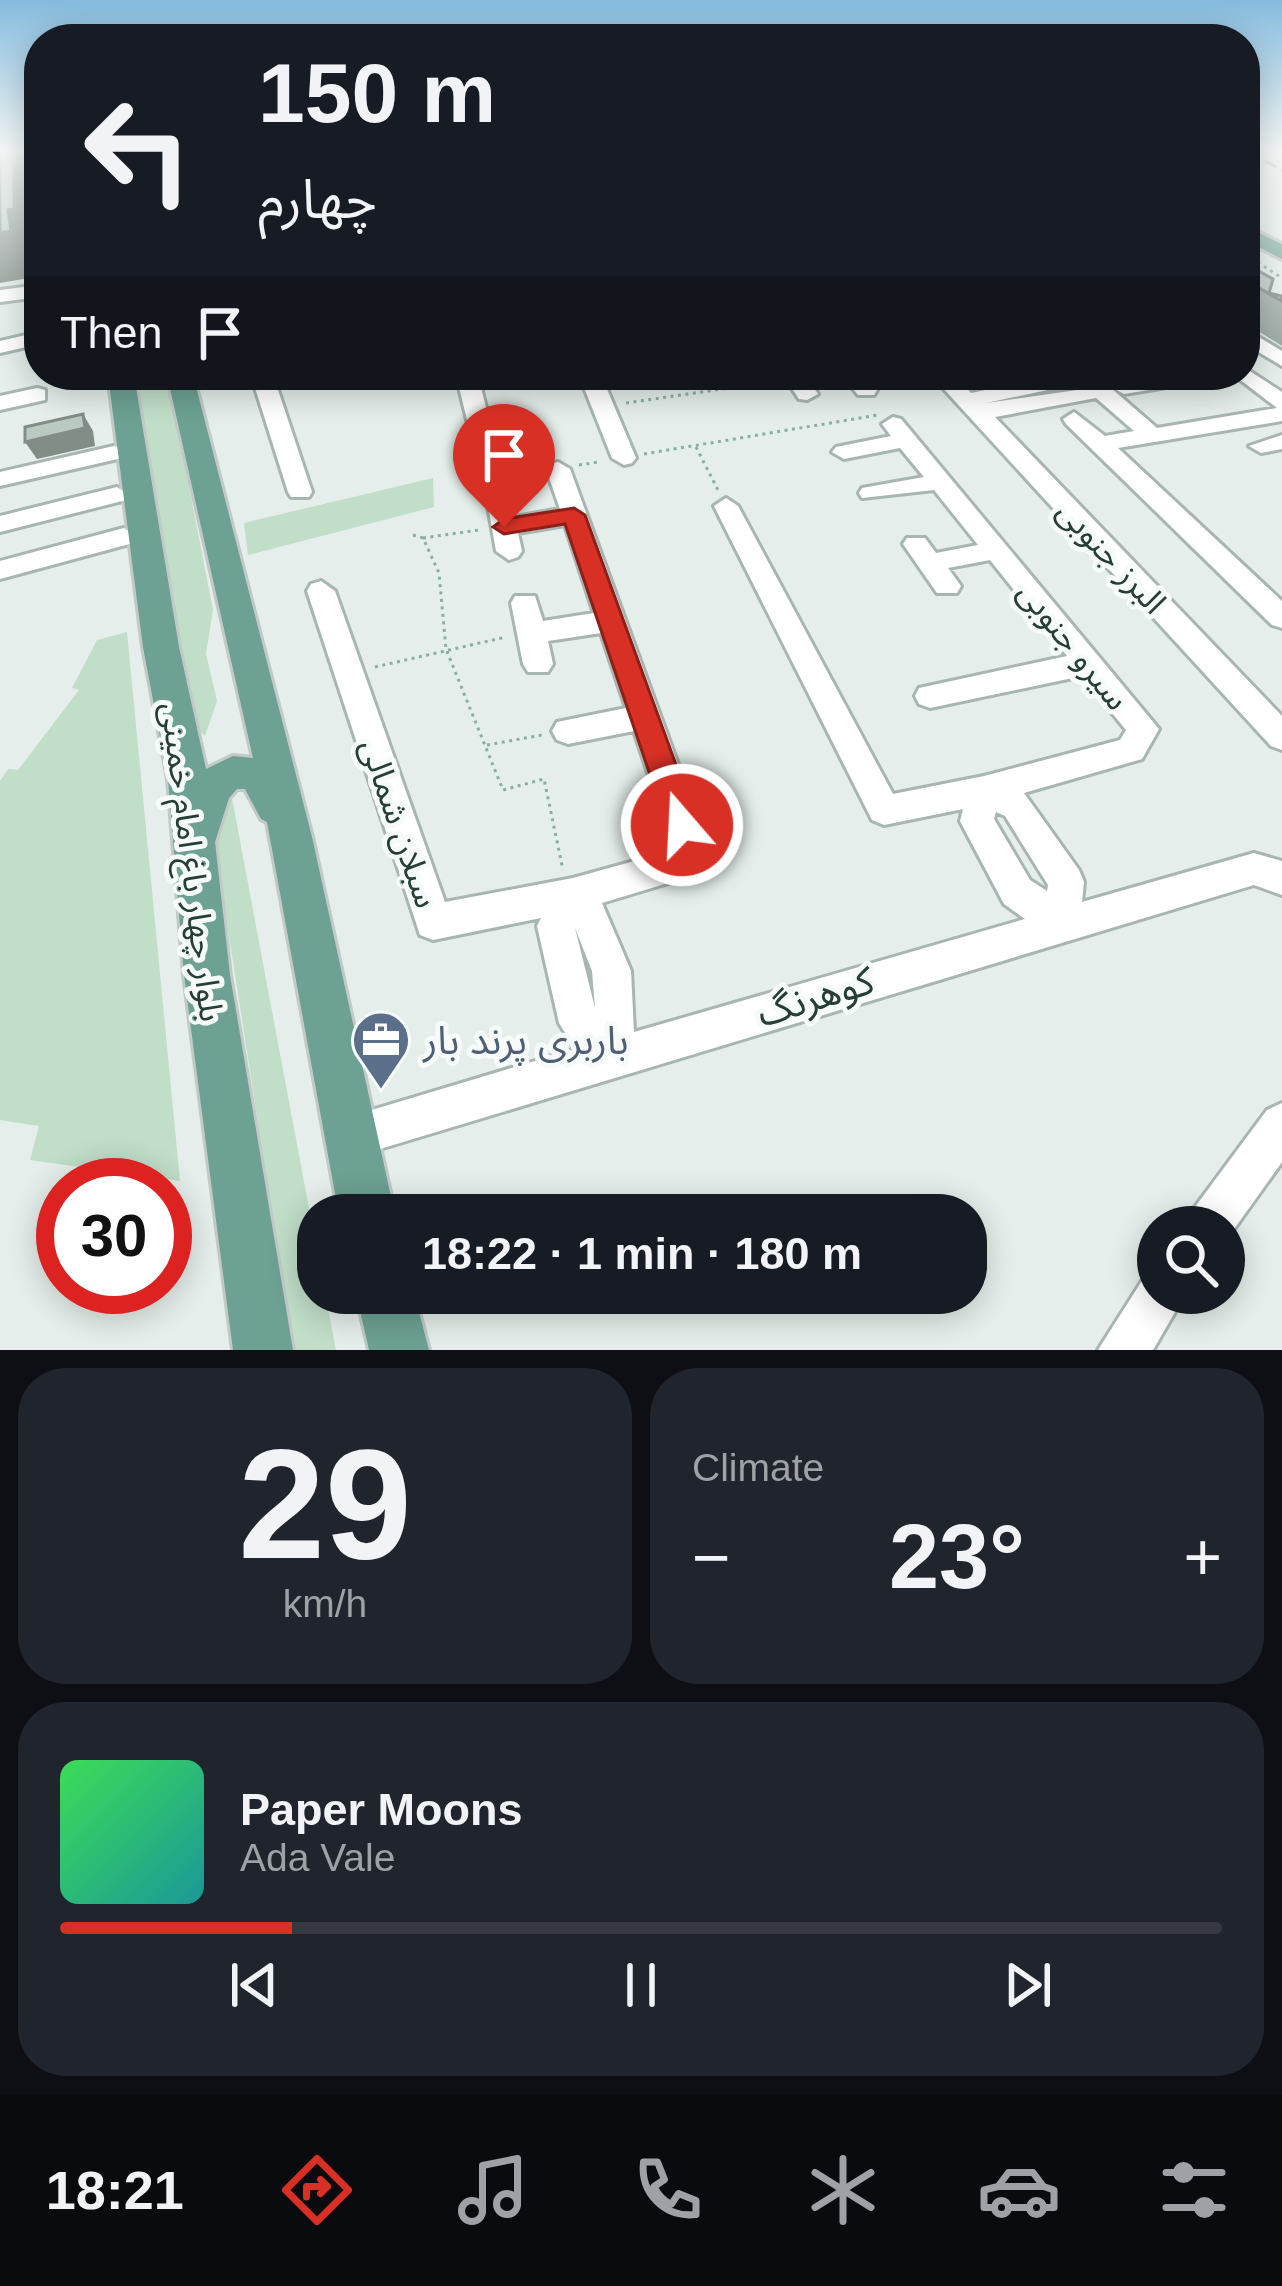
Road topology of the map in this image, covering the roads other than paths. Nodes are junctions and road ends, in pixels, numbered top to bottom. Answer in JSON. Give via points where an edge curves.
{"nodes":[{"id":1,"x":123,"y":390,"type":"edge"},
{"id":2,"x":184,"y":390,"type":"edge"},
{"id":3,"x":267,"y":390,"type":"edge"},
{"id":4,"x":470,"y":390,"type":"edge"},
{"id":5,"x":596,"y":390,"type":"edge"},
{"id":6,"x":956,"y":390,"type":"edge"},
{"id":7,"x":1006,"y":390,"type":"edge"},
{"id":8,"x":1114,"y":390,"type":"edge"},
{"id":9,"x":1114,"y":390,"type":"edge"},
{"id":10,"x":37,"y":395,"type":"dead end"},
{"id":11,"x":0,"y":403,"type":"edge"},
{"id":12,"x":971,"y":407,"type":"junction"},
{"id":13,"x":1282,"y":414,"type":"edge"},
{"id":14,"x":1074,"y":419,"type":"dead end"},
{"id":15,"x":478,"y":424,"type":"road end"},
{"id":16,"x":1164,"y":433,"type":"junction"},
{"id":17,"x":1100,"y":444,"type":"junction"},
{"id":18,"x":844,"y":452,"type":"dead end"},
{"id":19,"x":114,"y":453,"type":"dead end"},
{"id":20,"x":624,"y":458,"type":"road end"},
{"id":21,"x":558,"y":469,"type":"road end"},
{"id":22,"x":0,"y":479,"type":"edge"},
{"id":23,"x":940,"y":482,"type":"junction"},
{"id":24,"x":299,"y":492,"type":"dead end"},
{"id":25,"x":872,"y":494,"type":"dead end"},
{"id":26,"x":117,"y":495,"type":"dead end"},
{"id":27,"x":726,"y":506,"type":"road end"},
{"id":28,"x":574,"y":515,"type":"junction"},
{"id":29,"x":0,"y":524,"type":"edge"},
{"id":30,"x":504,"y":526,"type":"road end"},
{"id":31,"x":124,"y":537,"type":"dead end"},
{"id":32,"x":996,"y":550,"type":"junction"},
{"id":33,"x":931,"y":564,"type":"dead end"},
{"id":34,"x":0,"y":570,"type":"edge"},
{"id":35,"x":321,"y":591,"type":"dead end"},
{"id":36,"x":525,"y":603,"type":"dead end"},
{"id":37,"x":1282,"y":618,"type":"edge"},
{"id":38,"x":611,"y":621,"type":"junction"},
{"id":39,"x":531,"y":633,"type":"junction"},
{"id":40,"x":1089,"y":663,"type":"junction"},
{"id":41,"x":538,"y":664,"type":"dead end"},
{"id":42,"x":254,"y":680,"type":"junction"},
{"id":43,"x":930,"y":696,"type":"dead end"},
{"id":44,"x":175,"y":707,"type":"junction"},
{"id":45,"x":645,"y":717,"type":"junction"},
{"id":46,"x":568,"y":730,"type":"road end"},
{"id":47,"x":1282,"y":736,"type":"edge"},
{"id":48,"x":984,"y":790,"type":"junction"},
{"id":49,"x":291,"y":837,"type":"junction"},
{"id":50,"x":198,"y":863,"type":"junction"},
{"id":51,"x":1272,"y":871,"type":"edge"},
{"id":52,"x":573,"y":895,"type":"junction"},
{"id":53,"x":1061,"y":923,"type":"junction"},
{"id":54,"x":610,"y":1057,"type":"junction"},
{"id":55,"x":1282,"y":1124,"type":"edge"},
{"id":56,"x":350,"y":1136,"type":"junction"},
{"id":57,"x":362,"y":1194,"type":"edge"},
{"id":58,"x":1223,"y":1206,"type":"edge"},
{"id":59,"x":390,"y":1314,"type":"edge"},
{"id":60,"x":1148,"y":1314,"type":"edge"},
{"id":61,"x":263,"y":1350,"type":"edge"},
{"id":62,"x":399,"y":1350,"type":"edge"},
{"id":63,"x":1123,"y":1350,"type":"edge"}],
"edges":[{"from":1,"to":44,"type":"main road","name":"بلوار چهار باغ امام خمینی"},
{"from":2,"to":42,"type":"main road"},
{"from":3,"to":24,"type":"street"},
{"from":4,"to":15,"type":"street"},
{"from":5,"to":20,"type":"street"},
{"from":6,"to":12,"type":"street","name":"البرز جنوبی"},
{"from":7,"to":12,"type":"street","via":[[982,394]]},
{"from":8,"to":16,"type":"street"},
{"from":9,"to":16,"type":"street"},
{"from":10,"to":11,"type":"street"},
{"from":12,"to":47,"type":"street","name":"البرز جنوبی"},
{"from":13,"to":16,"type":"street"},
{"from":14,"to":17,"type":"street"},
{"from":16,"to":17,"type":"street"},
{"from":17,"to":37,"type":"street"},
{"from":18,"to":23,"type":"street","name":"سیرو جنوبی","via":[[900,432]]},
{"from":19,"to":22,"type":"street"},
{"from":21,"to":28,"type":"street"},
{"from":23,"to":25,"type":"street"},
{"from":23,"to":32,"type":"street","name":"سیرو جنوبی"},
{"from":26,"to":29,"type":"street"},
{"from":27,"to":48,"type":"street","via":[[884,810]]},
{"from":28,"to":30,"type":"street"},
{"from":28,"to":38,"type":"street"},
{"from":31,"to":34,"type":"street"},
{"from":32,"to":33,"type":"street"},
{"from":32,"to":40,"type":"street","name":"سیرو جنوبی"},
{"from":35,"to":52,"type":"street","name":"سبلان شمالی","via":[[433,922]]},
{"from":36,"to":39,"type":"street"},
{"from":38,"to":39,"type":"street"},
{"from":38,"to":45,"type":"street"},
{"from":39,"to":41,"type":"street"},
{"from":40,"to":43,"type":"street"},
{"from":40,"to":48,"type":"street","name":"سیرو جنوبی","via":[[1143,729],[1131,750]]},
{"from":42,"to":44,"type":"main road","via":[[248,739],[219,764],[197,759]]},
{"from":42,"to":49,"type":"main road"},
{"from":44,"to":50,"type":"main road","name":"بلوار چهار باغ امام خمینی"},
{"from":45,"to":46,"type":"street"},
{"from":45,"to":52,"type":"street","via":[[695,860]]},
{"from":48,"to":53,"type":"street","via":[[977,820],[1017,892]]},
{"from":49,"to":50,"type":"main road","via":[[258,776],[236,772],[206,795]]},
{"from":49,"to":56,"type":"main road"},
{"from":50,"to":61,"type":"main road","name":"بلوار چهار باغ امام خمینی"},
{"from":51,"to":53,"type":"street","name":"کوهرنگ"},
{"from":52,"to":54,"type":"street","via":[[556,926],[579,1023]]},
{"from":53,"to":54,"type":"street","name":"کوهرنگ"},
{"from":54,"to":56,"type":"street","name":"کوهرنگ"},
{"from":55,"to":58,"type":"street"},
{"from":56,"to":57,"type":"main road"},
{"from":59,"to":62,"type":"main road"},
{"from":60,"to":63,"type":"street"}]}
